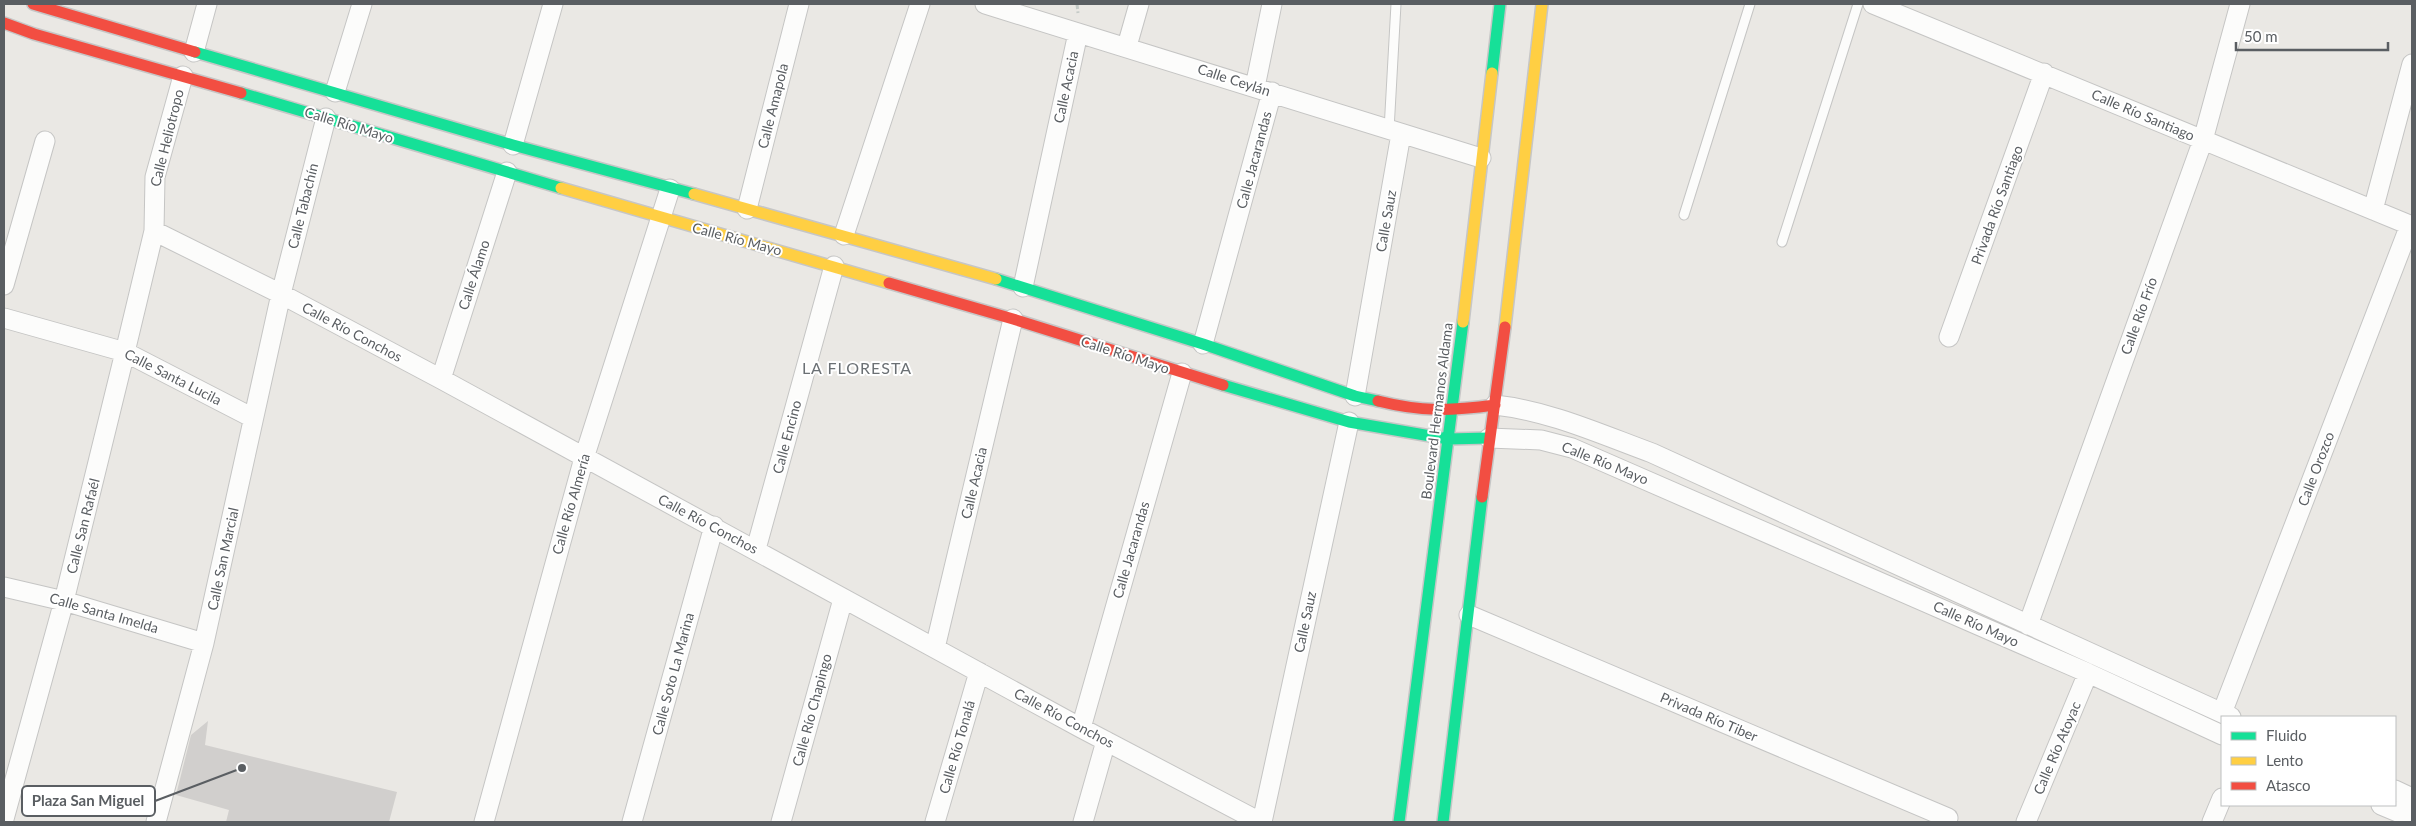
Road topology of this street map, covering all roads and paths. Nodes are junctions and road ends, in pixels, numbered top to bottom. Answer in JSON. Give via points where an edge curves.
{"nodes":[{"id":1,"x":33,"y":4,"type":"edge"},
{"id":2,"x":207,"y":4,"type":"edge"},
{"id":3,"x":362,"y":4,"type":"edge"},
{"id":4,"x":553,"y":4,"type":"edge"},
{"id":5,"x":799,"y":4,"type":"edge"},
{"id":6,"x":920,"y":4,"type":"edge"},
{"id":7,"x":985,"y":4,"type":"edge"},
{"id":8,"x":1140,"y":4,"type":"edge"},
{"id":9,"x":1272,"y":4,"type":"edge"},
{"id":10,"x":1396,"y":4,"type":"edge"},
{"id":11,"x":1500,"y":4,"type":"edge"},
{"id":12,"x":1542,"y":4,"type":"edge"},
{"id":13,"x":1750,"y":4,"type":"edge"},
{"id":14,"x":1858,"y":4,"type":"edge"},
{"id":15,"x":1873,"y":4,"type":"edge"},
{"id":16,"x":2240,"y":4,"type":"edge"},
{"id":17,"x":4,"y":23,"type":"edge"},
{"id":18,"x":1078,"y":33,"type":"junction"},
{"id":19,"x":1127,"y":46,"type":"junction"},
{"id":20,"x":194,"y":52,"type":"junction"},
{"id":21,"x":2412,"y":64,"type":"edge"},
{"id":22,"x":2044,"y":73,"type":"junction"},
{"id":23,"x":183,"y":76,"type":"junction"},
{"id":24,"x":1264,"y":89,"type":"junction"},
{"id":25,"x":336,"y":92,"type":"junction"},
{"id":26,"x":326,"y":118,"type":"junction"},
{"id":27,"x":1395,"y":132,"type":"junction"},
{"id":28,"x":45,"y":140,"type":"dead end"},
{"id":29,"x":2203,"y":140,"type":"junction"},
{"id":30,"x":513,"y":144,"type":"junction"},
{"id":31,"x":1482,"y":158,"type":"junction"},
{"id":32,"x":507,"y":172,"type":"junction"},
{"id":33,"x":670,"y":189,"type":"junction"},
{"id":34,"x":746,"y":209,"type":"junction"},
{"id":35,"x":2373,"y":210,"type":"junction"},
{"id":36,"x":1684,"y":216,"type":"dead end"},
{"id":37,"x":660,"y":218,"type":"junction"},
{"id":38,"x":2411,"y":226,"type":"edge"},
{"id":39,"x":154,"y":230,"type":"junction"},
{"id":40,"x":844,"y":235,"type":"junction"},
{"id":41,"x":1782,"y":242,"type":"dead end"},
{"id":42,"x":834,"y":266,"type":"junction"},
{"id":43,"x":4,"y":284,"type":"edge"},
{"id":44,"x":1023,"y":288,"type":"junction"},
{"id":45,"x":280,"y":294,"type":"junction"},
{"id":46,"x":4,"y":318,"type":"edge"},
{"id":47,"x":1013,"y":318,"type":"junction"},
{"id":48,"x":1949,"y":337,"type":"dead end"},
{"id":49,"x":1204,"y":344,"type":"junction"},
{"id":50,"x":125,"y":352,"type":"junction"},
{"id":51,"x":1182,"y":373,"type":"junction"},
{"id":52,"x":441,"y":379,"type":"junction"},
{"id":53,"x":1355,"y":396,"type":"junction"},
{"id":54,"x":1495,"y":405,"type":"junction"},
{"id":55,"x":1453,"y":411,"type":"junction"},
{"id":56,"x":253,"y":418,"type":"junction"},
{"id":57,"x":1349,"y":422,"type":"junction"},
{"id":58,"x":1489,"y":438,"type":"junction"},
{"id":59,"x":1448,"y":439,"type":"junction"},
{"id":60,"x":1652,"y":453,"type":"junction"},
{"id":61,"x":584,"y":458,"type":"junction"},
{"id":62,"x":1641,"y":478,"type":"junction"},
{"id":63,"x":714,"y":526,"type":"junction"},
{"id":64,"x":756,"y":549,"type":"junction"},
{"id":65,"x":4,"y":587,"type":"edge"},
{"id":66,"x":843,"y":599,"type":"junction"},
{"id":67,"x":64,"y":601,"type":"junction"},
{"id":68,"x":1469,"y":615,"type":"junction"},
{"id":69,"x":2028,"y":625,"type":"junction"},
{"id":70,"x":204,"y":643,"type":"junction"},
{"id":71,"x":935,"y":648,"type":"junction"},
{"id":72,"x":979,"y":672,"type":"junction"},
{"id":73,"x":2088,"y":673,"type":"junction"},
{"id":74,"x":2227,"y":715,"type":"edge"},
{"id":75,"x":1081,"y":728,"type":"junction"},
{"id":76,"x":2221,"y":735,"type":"edge"},
{"id":77,"x":1106,"y":741,"type":"junction"},
{"id":78,"x":2396,"y":790,"type":"edge"},
{"id":79,"x":2412,"y":798,"type":"edge"},
{"id":80,"x":2221,"y":800,"type":"edge"},
{"id":81,"x":2384,"y":806,"type":"edge"},
{"id":82,"x":1232,"y":815,"type":"edge"},
{"id":83,"x":2410,"y":815,"type":"edge"},
{"id":84,"x":1948,"y":818,"type":"dead end"},
{"id":85,"x":4,"y":819,"type":"edge"},
{"id":86,"x":156,"y":822,"type":"edge"},
{"id":87,"x":484,"y":822,"type":"edge"},
{"id":88,"x":632,"y":822,"type":"edge"},
{"id":89,"x":781,"y":822,"type":"edge"},
{"id":90,"x":935,"y":822,"type":"edge"},
{"id":91,"x":1083,"y":822,"type":"edge"},
{"id":92,"x":1261,"y":822,"type":"edge"},
{"id":93,"x":1400,"y":822,"type":"edge"},
{"id":94,"x":1442,"y":822,"type":"edge"},
{"id":95,"x":2026,"y":822,"type":"edge"},
{"id":96,"x":2212,"y":822,"type":"edge"}],
"edges":[{"from":1,"to":20,"type":"street","name":"Calle Río Mayo"},
{"from":2,"to":20,"type":"street"},
{"from":3,"to":25,"type":"street"},
{"from":4,"to":30,"type":"street"},
{"from":5,"to":34,"type":"street","name":"Calle Amapola"},
{"from":6,"to":40,"type":"street"},
{"from":7,"to":18,"type":"street","name":"Calle Ceylán"},
{"from":8,"to":19,"type":"street"},
{"from":9,"to":24,"type":"street","name":"Calle Jacarandas"},
{"from":10,"to":27,"type":"lane"},
{"from":11,"to":31,"type":"street","name":"Boulevard Hermanos Aldama"},
{"from":12,"to":54,"type":"street"},
{"from":13,"to":36,"type":"lane"},
{"from":14,"to":41,"type":"lane"},
{"from":15,"to":22,"type":"street","name":"Calle Río Santiago"},
{"from":16,"to":29,"type":"street","name":"Calle Río Frío"},
{"from":17,"to":23,"type":"street","name":"Calle Río Mayo"},
{"from":18,"to":19,"type":"street","name":"Calle Ceylán"},
{"from":18,"to":44,"type":"street","name":"Calle Acacia"},
{"from":19,"to":24,"type":"street","name":"Calle Ceylán"},
{"from":20,"to":25,"type":"street","name":"Calle Río Mayo"},
{"from":21,"to":35,"type":"street"},
{"from":22,"to":29,"type":"street","name":"Calle Río Santiago"},
{"from":22,"to":48,"type":"street","name":"Privada Río Santiago"},
{"from":23,"to":26,"type":"street","name":"Calle Río Mayo"},
{"from":23,"to":39,"type":"street","name":"Calle Heliotropo","via":[[155,178]]},
{"from":24,"to":27,"type":"street","name":"Calle Ceylán"},
{"from":24,"to":49,"type":"street","name":"Calle Jacarandas"},
{"from":25,"to":30,"type":"street","name":"Calle Río Mayo"},
{"from":26,"to":32,"type":"street","name":"Calle Río Mayo"},
{"from":26,"to":45,"type":"street","name":"Calle Tabachín"},
{"from":27,"to":31,"type":"street","name":"Calle Ceylán"},
{"from":27,"to":53,"type":"street","name":"Calle Sauz"},
{"from":28,"to":43,"type":"street"},
{"from":29,"to":35,"type":"street","name":"Calle Río Santiago"},
{"from":29,"to":69,"type":"street","name":"Calle Río Frío"},
{"from":30,"to":33,"type":"street","name":"Calle Río Mayo"},
{"from":31,"to":55,"type":"street","name":"Boulevard Hermanos Aldama"},
{"from":32,"to":37,"type":"street","name":"Calle Río Mayo"},
{"from":32,"to":52,"type":"street","name":"Calle Álamo"},
{"from":33,"to":34,"type":"street","name":"Calle Río Mayo"},
{"from":33,"to":37,"type":"street","name":"Calle Río Almería"},
{"from":34,"to":40,"type":"street","name":"Calle Río Mayo"},
{"from":35,"to":38,"type":"street","name":"Calle Río Santiago"},
{"from":37,"to":42,"type":"street","name":"Calle Río Mayo"},
{"from":37,"to":61,"type":"street","name":"Calle Río Almería"},
{"from":38,"to":74,"type":"street","name":"Calle Orozco"},
{"from":39,"to":45,"type":"street","name":"Calle Río Conchos"},
{"from":39,"to":50,"type":"street","name":"Calle San Rafaél"},
{"from":40,"to":44,"type":"street","name":"Calle Río Mayo"},
{"from":42,"to":47,"type":"street","name":"Calle Río Mayo"},
{"from":42,"to":64,"type":"street","name":"Calle Encino"},
{"from":44,"to":49,"type":"street","name":"Calle Río Mayo"},
{"from":45,"to":52,"type":"street","name":"Calle Río Conchos"},
{"from":45,"to":56,"type":"street","name":"Calle San Marcial"},
{"from":46,"to":50,"type":"street","name":"Calle Santa Lucila"},
{"from":47,"to":51,"type":"street","name":"Calle Río Mayo"},
{"from":47,"to":71,"type":"street","name":"Calle Acacia"},
{"from":49,"to":53,"type":"street","name":"Calle Río Mayo"},
{"from":50,"to":56,"type":"street","name":"Calle Santa Lucila"},
{"from":50,"to":67,"type":"street","name":"Calle San Rafaél"},
{"from":51,"to":57,"type":"street","name":"Calle Río Mayo"},
{"from":51,"to":75,"type":"street","name":"Calle Jacarandas"},
{"from":52,"to":61,"type":"street","name":"Calle Río Conchos"},
{"from":53,"to":55,"type":"street","name":"Calle Río Mayo","via":[[1410,410]]},
{"from":54,"to":55,"type":"street","name":"Calle Río Mayo"},
{"from":54,"to":58,"type":"street"},
{"from":54,"to":60,"type":"street","name":"Calle Río Mayo","via":[[1524,408],[1562,419]]},
{"from":55,"to":59,"type":"street","name":"Boulevard Hermanos Aldama"},
{"from":56,"to":70,"type":"street","name":"Calle San Marcial"},
{"from":57,"to":59,"type":"street","name":"Calle Río Mayo"},
{"from":57,"to":92,"type":"street","name":"Calle Sauz"},
{"from":58,"to":59,"type":"street","name":"Calle Río Mayo"},
{"from":58,"to":62,"type":"street","name":"Calle Río Mayo","via":[[1541,440],[1572,448]]},
{"from":58,"to":68,"type":"street"},
{"from":59,"to":93,"type":"street","name":"Boulevard Hermanos Aldama"},
{"from":60,"to":62,"type":"street"},
{"from":60,"to":69,"type":"street","name":"Calle Río Mayo"},
{"from":61,"to":63,"type":"street","name":"Calle Río Conchos"},
{"from":61,"to":87,"type":"street","name":"Calle Río Almería"},
{"from":62,"to":73,"type":"street","name":"Calle Río Mayo"},
{"from":63,"to":64,"type":"street","name":"Calle Río Conchos"},
{"from":63,"to":88,"type":"street","name":"Calle Soto La Marina"},
{"from":64,"to":66,"type":"street","name":"Calle Río Conchos"},
{"from":65,"to":67,"type":"street","name":"Calle Santa Imelda"},
{"from":66,"to":71,"type":"street","name":"Calle Río Conchos"},
{"from":66,"to":89,"type":"street","name":"Calle Río Chapingo"},
{"from":67,"to":70,"type":"street","name":"Calle Santa Imelda"},
{"from":67,"to":85,"type":"street","name":"Calle San Rafaél"},
{"from":68,"to":84,"type":"street","name":"Privada Río Tiber"},
{"from":68,"to":94,"type":"street"},
{"from":69,"to":74,"type":"street","name":"Calle Río Mayo"},
{"from":70,"to":86,"type":"street","name":"Calle San Marcial"},
{"from":71,"to":72,"type":"street","name":"Calle Río Conchos"},
{"from":72,"to":75,"type":"street","name":"Calle Río Conchos"},
{"from":72,"to":90,"type":"street","name":"Calle Río Tonalá"},
{"from":73,"to":76,"type":"street","name":"Calle Río Mayo"},
{"from":73,"to":95,"type":"street","name":"Calle Río Atoyac"},
{"from":75,"to":77,"type":"street","name":"Calle Río Conchos"},
{"from":77,"to":82,"type":"street","name":"Calle Río Conchos"},
{"from":77,"to":91,"type":"street"},
{"from":78,"to":79,"type":"street"},
{"from":80,"to":96,"type":"street"},
{"from":81,"to":83,"type":"street"},
{"from":82,"to":92,"type":"street","name":"Calle Río Conchos"}]}
